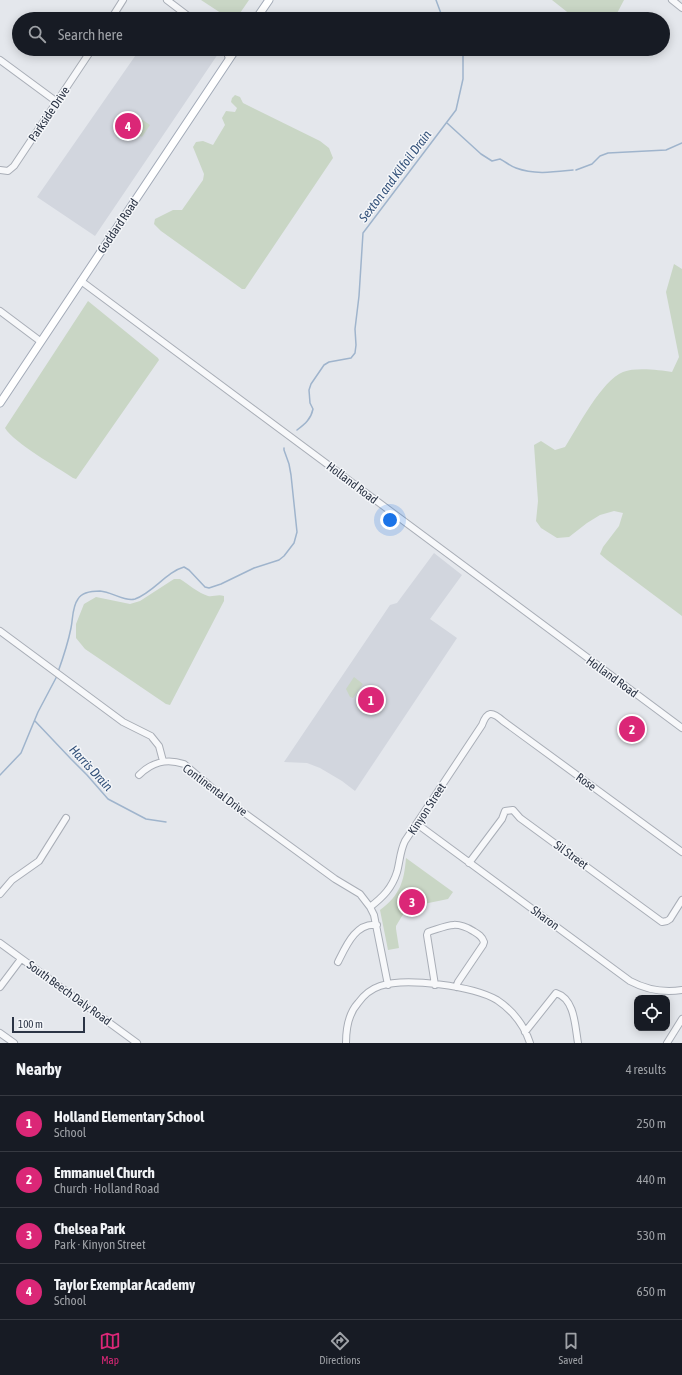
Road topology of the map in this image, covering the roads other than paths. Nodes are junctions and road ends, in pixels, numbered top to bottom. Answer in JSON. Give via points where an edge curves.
{"nodes":[{"id":1,"x":123,"y":0,"type":"edge"},
{"id":2,"x":167,"y":0,"type":"edge"},
{"id":3,"x":269,"y":0,"type":"edge"},
{"id":4,"x":672,"y":0,"type":"edge"},
{"id":5,"x":682,"y":8,"type":"edge"},
{"id":6,"x":115,"y":12,"type":"edge"},
{"id":7,"x":183,"y":12,"type":"edge"},
{"id":8,"x":261,"y":12,"type":"edge"},
{"id":9,"x":87,"y":56,"type":"edge"},
{"id":10,"x":228,"y":56,"type":"edge"},
{"id":11,"x":231,"y":56,"type":"edge"},
{"id":12,"x":229,"y":59,"type":"junction"},
{"id":13,"x":0,"y":60,"type":"edge"},
{"id":14,"x":57,"y":102,"type":"junction"},
{"id":15,"x":0,"y":170,"type":"edge"},
{"id":16,"x":81,"y":281,"type":"junction"},
{"id":17,"x":0,"y":311,"type":"edge"},
{"id":18,"x":40,"y":342,"type":"junction"},
{"id":19,"x":0,"y":403,"type":"edge"},
{"id":20,"x":0,"y":631,"type":"edge"},
{"id":21,"x":491,"y":714,"type":"joint"},
{"id":22,"x":682,"y":728,"type":"edge"},
{"id":23,"x":163,"y":761,"type":"junction"},
{"id":24,"x":139,"y":776,"type":"dead end"},
{"id":25,"x":66,"y":818,"type":"dead end"},
{"id":26,"x":417,"y":824,"type":"junction"},
{"id":27,"x":682,"y":852,"type":"edge"},
{"id":28,"x":469,"y":863,"type":"junction"},
{"id":29,"x":0,"y":894,"type":"edge"},
{"id":30,"x":682,"y":900,"type":"edge"},
{"id":31,"x":370,"y":907,"type":"junction"},
{"id":32,"x":377,"y":925,"type":"junction"},
{"id":33,"x":0,"y":943,"type":"edge"},
{"id":34,"x":21,"y":958,"type":"junction"},
{"id":35,"x":338,"y":962,"type":"dead end"},
{"id":36,"x":388,"y":985,"type":"junction"},
{"id":37,"x":435,"y":985,"type":"junction"},
{"id":38,"x":0,"y":987,"type":"edge"},
{"id":39,"x":456,"y":987,"type":"junction"},
{"id":40,"x":682,"y":990,"type":"edge"},
{"id":41,"x":682,"y":1019,"type":"edge"},
{"id":42,"x":526,"y":1032,"type":"junction"},
{"id":43,"x":0,"y":1033,"type":"edge"},
{"id":44,"x":14,"y":1043,"type":"edge"},
{"id":45,"x":137,"y":1043,"type":"edge"},
{"id":46,"x":346,"y":1043,"type":"edge"},
{"id":47,"x":530,"y":1043,"type":"edge"},
{"id":48,"x":578,"y":1043,"type":"edge"},
{"id":49,"x":667,"y":1043,"type":"edge"}],
"edges":[{"from":1,"to":6,"type":"street"},
{"from":2,"to":7,"type":"street"},
{"from":3,"to":8,"type":"main road"},
{"from":4,"to":5,"type":"street"},
{"from":9,"to":14,"type":"street","name":"Parkside Drive"},
{"from":10,"to":12,"type":"street"},
{"from":11,"to":12,"type":"main road","name":"Goddard Road"},
{"from":12,"to":16,"type":"main road","name":"Goddard Road"},
{"from":13,"to":14,"type":"street"},
{"from":14,"to":15,"type":"street","name":"Parkside Drive","via":[[14,166],[8,171]]},
{"from":16,"to":18,"type":"main road","name":"Goddard Road"},
{"from":16,"to":22,"type":"street","name":"Holland Road"},
{"from":17,"to":18,"type":"street"},
{"from":18,"to":19,"type":"main road","name":"Goddard Road"},
{"from":20,"to":23,"type":"street","via":[[123,722],[151,736],[159,746]]},
{"from":21,"to":26,"type":"street","name":"Kinyon Street","via":[[485,717]]},
{"from":21,"to":27,"type":"street","name":"Rose","via":[[496,714]]},
{"from":23,"to":24,"type":"street","via":[[148,767]]},
{"from":23,"to":31,"type":"street","name":"Continental Drive","via":[[178,762],[188,767],[224,798],[335,879],[360,894]]},
{"from":25,"to":29,"type":"street","via":[[39,861],[12,880]]},
{"from":26,"to":28,"type":"street","name":"Sharon"},
{"from":26,"to":31,"type":"street","name":"Kinyon Street","via":[[403,846],[392,885],[384,896]]},
{"from":28,"to":30,"type":"street","name":"Sil Street","via":[[502,819],[505,811],[513,810],[520,818],[660,921],[670,919]]},
{"from":28,"to":40,"type":"street","name":"Sharon","via":[[630,981],[653,990]]},
{"from":31,"to":32,"type":"street","name":"Continental Drive"},
{"from":32,"to":35,"type":"street","via":[[370,924],[362,928],[348,941]]},
{"from":32,"to":36,"type":"street","name":"Continental Drive"},
{"from":33,"to":34,"type":"street","name":"South Beech Daly Road"},
{"from":34,"to":38,"type":"street"},
{"from":34,"to":45,"type":"street","name":"South Beech Daly Road"},
{"from":36,"to":37,"type":"street"},
{"from":36,"to":46,"type":"street","via":[[374,989],[356,1005],[349,1020]]},
{"from":37,"to":39,"type":"street"},
{"from":37,"to":39,"type":"street","via":[[426,935],[428,932],[460,924],[480,935],[484,942]]},
{"from":39,"to":42,"type":"street","via":[[496,1000],[510,1010]]},
{"from":41,"to":49,"type":"street"},
{"from":42,"to":47,"type":"street"},
{"from":42,"to":48,"type":"street","via":[[556,993],[564,997],[570,1005]]},
{"from":43,"to":44,"type":"street"}]}
